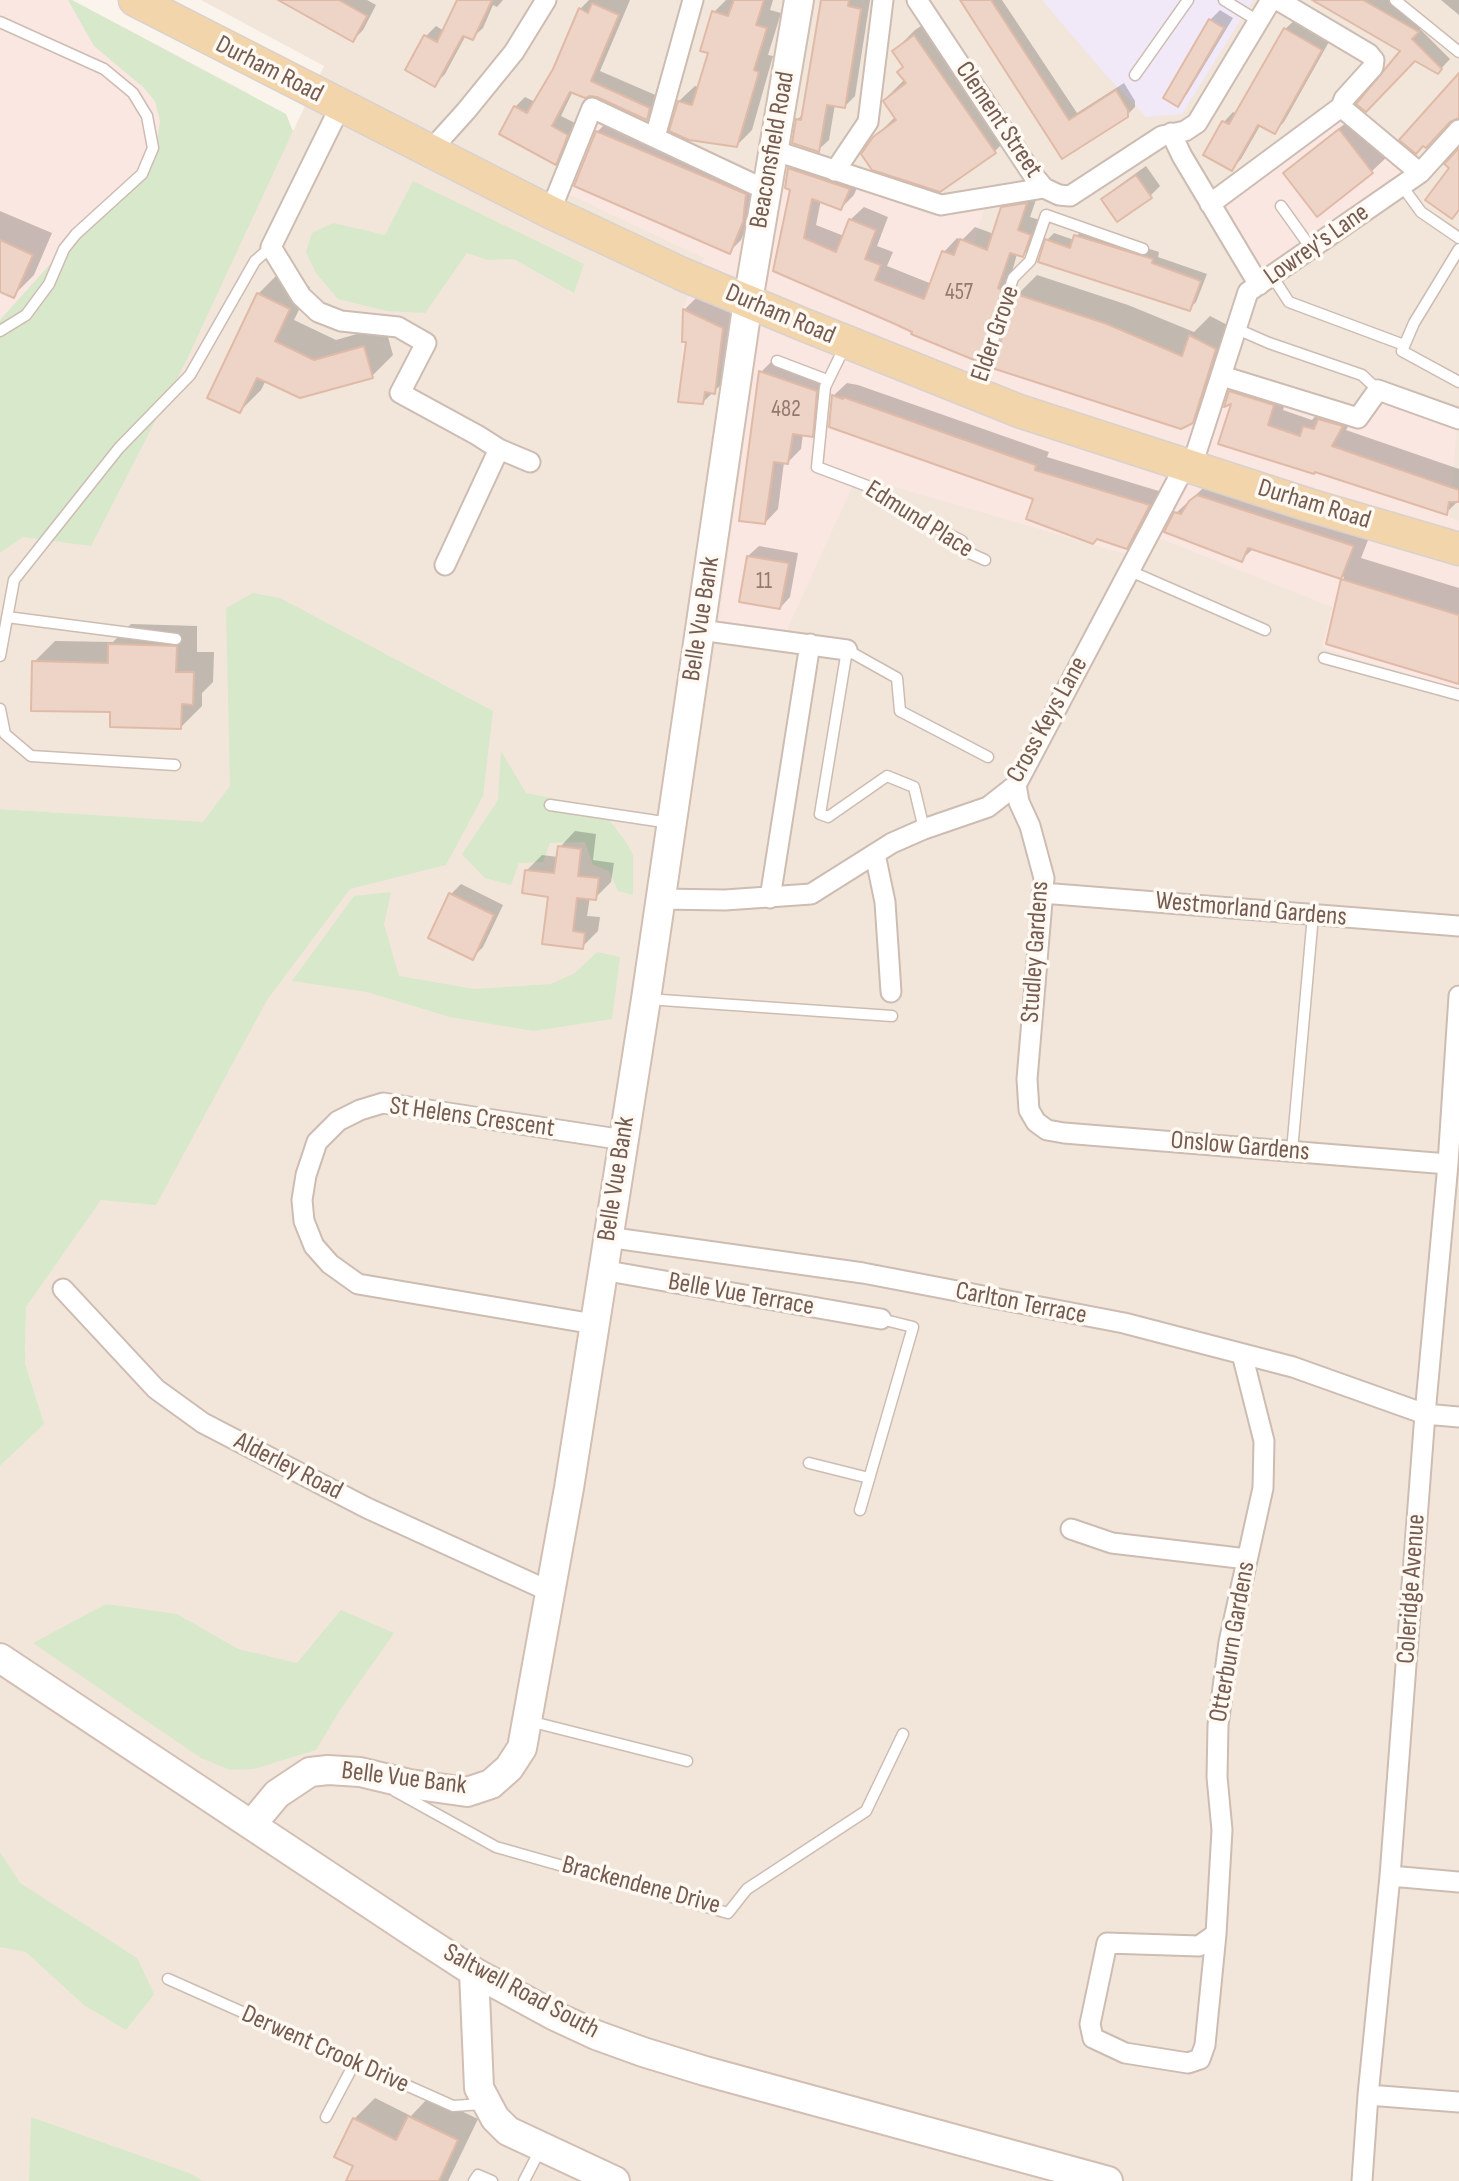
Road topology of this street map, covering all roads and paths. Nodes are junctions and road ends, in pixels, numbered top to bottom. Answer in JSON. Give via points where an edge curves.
{"nodes":[{"id":1,"x":135,"y":0,"type":"edge"},
{"id":2,"x":546,"y":0,"type":"edge"},
{"id":3,"x":692,"y":0,"type":"edge"},
{"id":4,"x":799,"y":0,"type":"edge"},
{"id":5,"x":883,"y":0,"type":"edge"},
{"id":6,"x":918,"y":0,"type":"edge"},
{"id":7,"x":1188,"y":0,"type":"edge"},
{"id":8,"x":1224,"y":0,"type":"edge"},
{"id":9,"x":1271,"y":0,"type":"edge"},
{"id":10,"x":1278,"y":0,"type":"edge"},
{"id":11,"x":1395,"y":0,"type":"edge"},
{"id":12,"x":1258,"y":21,"type":"junction"},
{"id":13,"x":0,"y":22,"type":"edge"},
{"id":14,"x":1459,"y":52,"type":"edge"},
{"id":15,"x":1135,"y":75,"type":"dead end"},
{"id":16,"x":340,"y":107,"type":"junction"},
{"id":17,"x":1341,"y":107,"type":"junction"},
{"id":18,"x":1459,"y":130,"type":"edge"},
{"id":19,"x":1171,"y":133,"type":"junction"},
{"id":20,"x":655,"y":137,"type":"junction"},
{"id":21,"x":773,"y":150,"type":"junction"},
{"id":22,"x":429,"y":152,"type":"junction"},
{"id":23,"x":835,"y":171,"type":"junction"},
{"id":24,"x":1420,"y":173,"type":"junction"},
{"id":25,"x":1402,"y":186,"type":"junction"},
{"id":26,"x":1044,"y":188,"type":"junction"},
{"id":27,"x":766,"y":190,"type":"junction"},
{"id":28,"x":1210,"y":204,"type":"junction"},
{"id":29,"x":1281,"y":206,"type":"dead end"},
{"id":30,"x":550,"y":212,"type":"junction"},
{"id":31,"x":1459,"y":238,"type":"edge"},
{"id":32,"x":271,"y":247,"type":"junction"},
{"id":33,"x":1311,"y":248,"type":"junction"},
{"id":34,"x":1143,"y":249,"type":"dead end"},
{"id":35,"x":1459,"y":249,"type":"edge"},
{"id":36,"x":1265,"y":281,"type":"junction"},
{"id":37,"x":748,"y":301,"type":"junction"},
{"id":38,"x":1237,"y":329,"type":"junction"},
{"id":39,"x":0,"y":331,"type":"edge"},
{"id":40,"x":847,"y":343,"type":"junction"},
{"id":41,"x":1404,"y":345,"type":"junction"},
{"id":42,"x":777,"y":361,"type":"dead end"},
{"id":43,"x":1222,"y":376,"type":"junction"},
{"id":44,"x":827,"y":380,"type":"junction"},
{"id":45,"x":1459,"y":382,"type":"edge"},
{"id":46,"x":1378,"y":390,"type":"junction"},
{"id":47,"x":976,"y":395,"type":"junction"},
{"id":48,"x":1459,"y":419,"type":"edge"},
{"id":49,"x":499,"y":449,"type":"junction"},
{"id":50,"x":530,"y":463,"type":"dead end"},
{"id":51,"x":1188,"y":466,"type":"junction"},
{"id":52,"x":1459,"y":549,"type":"edge"},
{"id":53,"x":985,"y":560,"type":"dead end"},
{"id":54,"x":445,"y":565,"type":"dead end"},
{"id":55,"x":1130,"y":571,"type":"junction"},
{"id":56,"x":7,"y":617,"type":"junction"},
{"id":57,"x":700,"y":630,"type":"junction"},
{"id":58,"x":1265,"y":630,"type":"dead end"},
{"id":59,"x":176,"y":639,"type":"dead end"},
{"id":60,"x":810,"y":644,"type":"junction"},
{"id":61,"x":848,"y":650,"type":"junction"},
{"id":62,"x":0,"y":656,"type":"edge"},
{"id":63,"x":1324,"y":657,"type":"dead end"},
{"id":64,"x":1459,"y":695,"type":"edge"},
{"id":65,"x":0,"y":709,"type":"edge"},
{"id":66,"x":988,"y":757,"type":"dead end"},
{"id":67,"x":175,"y":765,"type":"dead end"},
{"id":68,"x":1016,"y":785,"type":"junction"},
{"id":69,"x":550,"y":805,"type":"dead end"},
{"id":70,"x":671,"y":823,"type":"junction"},
{"id":71,"x":924,"y":829,"type":"junction"},
{"id":72,"x":875,"y":854,"type":"junction"},
{"id":73,"x":1042,"y":893,"type":"junction"},
{"id":74,"x":770,"y":898,"type":"junction"},
{"id":75,"x":659,"y":899,"type":"junction"},
{"id":76,"x":1313,"y":915,"type":"junction"},
{"id":77,"x":1459,"y":926,"type":"edge"},
{"id":78,"x":891,"y":992,"type":"dead end"},
{"id":79,"x":1459,"y":996,"type":"edge"},
{"id":80,"x":646,"y":999,"type":"junction"},
{"id":81,"x":892,"y":1016,"type":"dead end"},
{"id":82,"x":1036,"y":1122,"type":"joint"},
{"id":83,"x":624,"y":1140,"type":"junction"},
{"id":84,"x":1292,"y":1151,"type":"junction"},
{"id":85,"x":1448,"y":1164,"type":"junction"},
{"id":86,"x":607,"y":1237,"type":"junction"},
{"id":87,"x":602,"y":1270,"type":"junction"},
{"id":88,"x":64,"y":1289,"type":"dead end"},
{"id":89,"x":881,"y":1320,"type":"joint"},
{"id":90,"x":594,"y":1324,"type":"junction"},
{"id":91,"x":1242,"y":1354,"type":"junction"},
{"id":92,"x":1425,"y":1414,"type":"junction"},
{"id":93,"x":1459,"y":1417,"type":"edge"},
{"id":94,"x":809,"y":1463,"type":"dead end"},
{"id":95,"x":869,"y":1478,"type":"junction"},
{"id":96,"x":860,"y":1510,"type":"dead end"},
{"id":97,"x":1071,"y":1529,"type":"dead end"},
{"id":98,"x":1247,"y":1559,"type":"junction"},
{"id":99,"x":551,"y":1591,"type":"junction"},
{"id":100,"x":0,"y":1658,"type":"edge"},
{"id":101,"x":528,"y":1721,"type":"junction"},
{"id":102,"x":903,"y":1734,"type":"dead end"},
{"id":103,"x":687,"y":1761,"type":"dead end"},
{"id":104,"x":360,"y":1772,"type":"junction"},
{"id":105,"x":253,"y":1824,"type":"junction"},
{"id":106,"x":1390,"y":1876,"type":"junction"},
{"id":107,"x":1459,"y":1882,"type":"edge"},
{"id":108,"x":1216,"y":1934,"type":"junction"},
{"id":109,"x":474,"y":1972,"type":"junction"},
{"id":110,"x":168,"y":1979,"type":"dead end"},
{"id":111,"x":354,"y":2064,"type":"junction"},
{"id":112,"x":1368,"y":2095,"type":"junction"},
{"id":113,"x":482,"y":2096,"type":"junction"},
{"id":114,"x":1459,"y":2102,"type":"edge"},
{"id":115,"x":327,"y":2117,"type":"dead end"},
{"id":116,"x":541,"y":2147,"type":"junction"},
{"id":117,"x":597,"y":2177,"type":"edge"},
{"id":118,"x":474,"y":2181,"type":"edge"},
{"id":119,"x":492,"y":2181,"type":"edge"},
{"id":120,"x":524,"y":2181,"type":"edge"},
{"id":121,"x":1108,"y":2181,"type":"edge"},
{"id":122,"x":1362,"y":2181,"type":"edge"}],
"edges":[{"from":1,"to":16,"type":"main road","name":"Durham Road"},
{"from":2,"to":22,"type":"street","via":[[514,52]]},
{"from":3,"to":20,"type":"street"},
{"from":4,"to":21,"type":"street","name":"Beaconsfield Road"},
{"from":5,"to":23,"type":"street","via":[[868,122]]},
{"from":6,"to":26,"type":"street","name":"Clement Street"},
{"from":7,"to":15,"type":"lane"},
{"from":8,"to":12,"type":"lane"},
{"from":9,"to":12,"type":"street","name":"Clement Street"},
{"from":10,"to":17,"type":"street","via":[[1374,60]]},
{"from":11,"to":14,"type":"lane"},
{"from":12,"to":19,"type":"street","name":"Clement Street","via":[[1196,123]]},
{"from":13,"to":39,"type":"lane","via":[[104,69],[133,93],[148,116],[153,148],[142,174],[76,234],[26,315]]},
{"from":16,"to":22,"type":"main road","name":"Durham Road"},
{"from":16,"to":32,"type":"street"},
{"from":17,"to":24,"type":"street"},
{"from":17,"to":28,"type":"street"},
{"from":18,"to":24,"type":"street","name":"Lowrey's Lane"},
{"from":19,"to":26,"type":"street","name":"Clement Street","via":[[1070,196]]},
{"from":19,"to":28,"type":"street"},
{"from":20,"to":27,"type":"street"},
{"from":20,"to":30,"type":"street","via":[[592,108]]},
{"from":21,"to":23,"type":"street"},
{"from":21,"to":27,"type":"street","name":"Beaconsfield Road"},
{"from":22,"to":30,"type":"main road","name":"Durham Road"},
{"from":23,"to":26,"type":"street","via":[[941,205]]},
{"from":24,"to":25,"type":"street","name":"Lowrey's Lane"},
{"from":25,"to":31,"type":"lane","via":[[1421,212]]},
{"from":25,"to":33,"type":"street","name":"Lowrey's Lane"},
{"from":27,"to":37,"type":"street","name":"Beaconsfield Road"},
{"from":28,"to":36,"type":"street"},
{"from":29,"to":33,"type":"lane"},
{"from":30,"to":37,"type":"main road","name":"Durham Road"},
{"from":32,"to":49,"type":"street","via":[[301,296],[318,312],[341,321],[398,327],[426,343],[400,393]]},
{"from":32,"to":56,"type":"lane","via":[[255,261],[190,375],[120,448],[14,580]]},
{"from":33,"to":36,"type":"street","name":"Lowrey's Lane"},
{"from":34,"to":47,"type":"lane","name":"Elder Grove","via":[[1046,215],[1030,261],[1013,278]]},
{"from":35,"to":41,"type":"lane"},
{"from":36,"to":38,"type":"street","name":"Lowrey's Lane","via":[[1248,292]]},
{"from":36,"to":41,"type":"lane","via":[[1289,302]]},
{"from":37,"to":40,"type":"main road","name":"Durham Road"},
{"from":37,"to":57,"type":"street","name":"Belle Vue Bank"},
{"from":38,"to":43,"type":"street","name":"Lowrey's Lane"},
{"from":38,"to":46,"type":"lane","via":[[1362,375]]},
{"from":40,"to":44,"type":"lane","name":"Edmund Place"},
{"from":40,"to":47,"type":"main road","name":"Durham Road"},
{"from":41,"to":45,"type":"lane","via":[[1402,351]]},
{"from":42,"to":44,"type":"lane"},
{"from":43,"to":46,"type":"street","via":[[1358,418]]},
{"from":43,"to":51,"type":"street","name":"Lowrey's Lane"},
{"from":44,"to":53,"type":"lane","name":"Edmund Place","via":[[817,467],[878,490],[891,505],[962,541],[967,552]]},
{"from":46,"to":48,"type":"street"},
{"from":47,"to":51,"type":"main road","name":"Durham Road"},
{"from":49,"to":50,"type":"street"},
{"from":49,"to":54,"type":"street"},
{"from":51,"to":52,"type":"main road","name":"Durham Road"},
{"from":51,"to":55,"type":"street","name":"Cross Keys Lane"},
{"from":55,"to":58,"type":"lane"},
{"from":55,"to":68,"type":"street","name":"Cross Keys Lane"},
{"from":56,"to":59,"type":"lane"},
{"from":56,"to":62,"type":"lane"},
{"from":57,"to":60,"type":"street"},
{"from":57,"to":70,"type":"street","name":"Belle Vue Bank"},
{"from":60,"to":61,"type":"street"},
{"from":60,"to":74,"type":"street"},
{"from":61,"to":66,"type":"lane","via":[[897,678],[900,711]]},
{"from":61,"to":71,"type":"lane","via":[[820,814],[828,817],[887,776],[914,787]]},
{"from":63,"to":64,"type":"lane"},
{"from":65,"to":67,"type":"lane","via":[[5,734],[31,756]]},
{"from":68,"to":71,"type":"street","name":"Cross Keys Lane","via":[[988,807]]},
{"from":68,"to":73,"type":"street","name":"Studley Gardens","via":[[1041,862]]},
{"from":69,"to":70,"type":"lane"},
{"from":70,"to":75,"type":"street","name":"Belle Vue Bank"},
{"from":71,"to":72,"type":"street","name":"Cross Keys Lane"},
{"from":72,"to":74,"type":"street","name":"Cross Keys Lane","via":[[811,894]]},
{"from":72,"to":78,"type":"street","via":[[885,902]]},
{"from":73,"to":76,"type":"street","name":"Westmorland Gardens"},
{"from":73,"to":82,"type":"street","name":"Studley Gardens","via":[[1027,1079],[1029,1110]]},
{"from":74,"to":75,"type":"street","name":"Cross Keys Lane"},
{"from":75,"to":80,"type":"street","name":"Belle Vue Bank"},
{"from":76,"to":77,"type":"street","name":"Westmorland Gardens"},
{"from":76,"to":84,"type":"lane"},
{"from":79,"to":85,"type":"street","name":"Coleridge Avenue"},
{"from":80,"to":81,"type":"lane"},
{"from":80,"to":83,"type":"street","name":"Belle Vue Bank"},
{"from":82,"to":84,"type":"street","name":"Onslow Gardens","via":[[1064,1133]]},
{"from":83,"to":86,"type":"street","name":"Belle Vue Bank"},
{"from":83,"to":90,"type":"street","name":"St Helens Crescent","via":[[383,1103],[338,1121],[317,1142],[306,1175],[304,1221],[314,1246],[358,1284]]},
{"from":84,"to":85,"type":"street","name":"Onslow Gardens"},
{"from":85,"to":92,"type":"street","name":"Coleridge Avenue"},
{"from":86,"to":87,"type":"street","name":"Belle Vue Bank"},
{"from":86,"to":91,"type":"street","name":"Carlton Terrace","via":[[863,1273],[1124,1323]]},
{"from":87,"to":89,"type":"street","name":"Belle Vue Terrace"},
{"from":87,"to":90,"type":"street","name":"Belle Vue Bank"},
{"from":88,"to":99,"type":"street","name":"Alderley Road","via":[[156,1389],[203,1423],[368,1508]]},
{"from":89,"to":95,"type":"lane","via":[[913,1327]]},
{"from":90,"to":99,"type":"street","name":"Belle Vue Bank"},
{"from":91,"to":92,"type":"street","name":"Carlton Terrace","via":[[1293,1367]]},
{"from":91,"to":98,"type":"street","name":"Otterburn Gardens","via":[[1264,1441],[1263,1488]]},
{"from":92,"to":93,"type":"street","name":"Carlton Terrace"},
{"from":92,"to":106,"type":"street","name":"Coleridge Avenue"},
{"from":94,"to":95,"type":"lane"},
{"from":95,"to":96,"type":"lane"},
{"from":97,"to":98,"type":"street","via":[[1112,1543]]},
{"from":98,"to":108,"type":"street","name":"Otterburn Gardens","via":[[1228,1642],[1218,1725],[1222,1830]]},
{"from":99,"to":101,"type":"street","name":"Belle Vue Bank"},
{"from":100,"to":105,"type":"street","name":"Saltwell Road South"},
{"from":101,"to":103,"type":"lane"},
{"from":101,"to":104,"type":"street","name":"Belle Vue Bank","via":[[522,1748],[509,1768],[491,1784],[467,1792]]},
{"from":102,"to":104,"type":"lane","name":"Brackendene Drive","via":[[866,1811],[747,1889],[728,1913],[496,1847]]},
{"from":104,"to":105,"type":"street","name":"Belle Vue Bank","via":[[310,1772],[277,1794]]},
{"from":105,"to":109,"type":"street","name":"Saltwell Road South"},
{"from":106,"to":107,"type":"street"},
{"from":106,"to":112,"type":"street","name":"Coleridge Avenue"},
{"from":108,"to":108,"type":"street","name":"Otterburn Gardens","via":[[1199,1946],[1107,1943],[1090,2024],[1093,2038],[1125,2053],[1188,2063],[1200,2059]]},
{"from":109,"to":113,"type":"street"},
{"from":109,"to":121,"type":"street","name":"Saltwell Road South","via":[[553,2015],[643,2052]]},
{"from":110,"to":111,"type":"lane","name":"Derwent Crook Drive"},
{"from":111,"to":113,"type":"lane","name":"Derwent Crook Drive","via":[[453,2106]]},
{"from":111,"to":115,"type":"lane"},
{"from":112,"to":114,"type":"street"},
{"from":112,"to":122,"type":"street","name":"Coleridge Avenue"},
{"from":113,"to":116,"type":"street","via":[[508,2131]]},
{"from":116,"to":117,"type":"street"},
{"from":116,"to":120,"type":"lane"},
{"from":118,"to":119,"type":"lane","via":[[478,2175]]}]}
